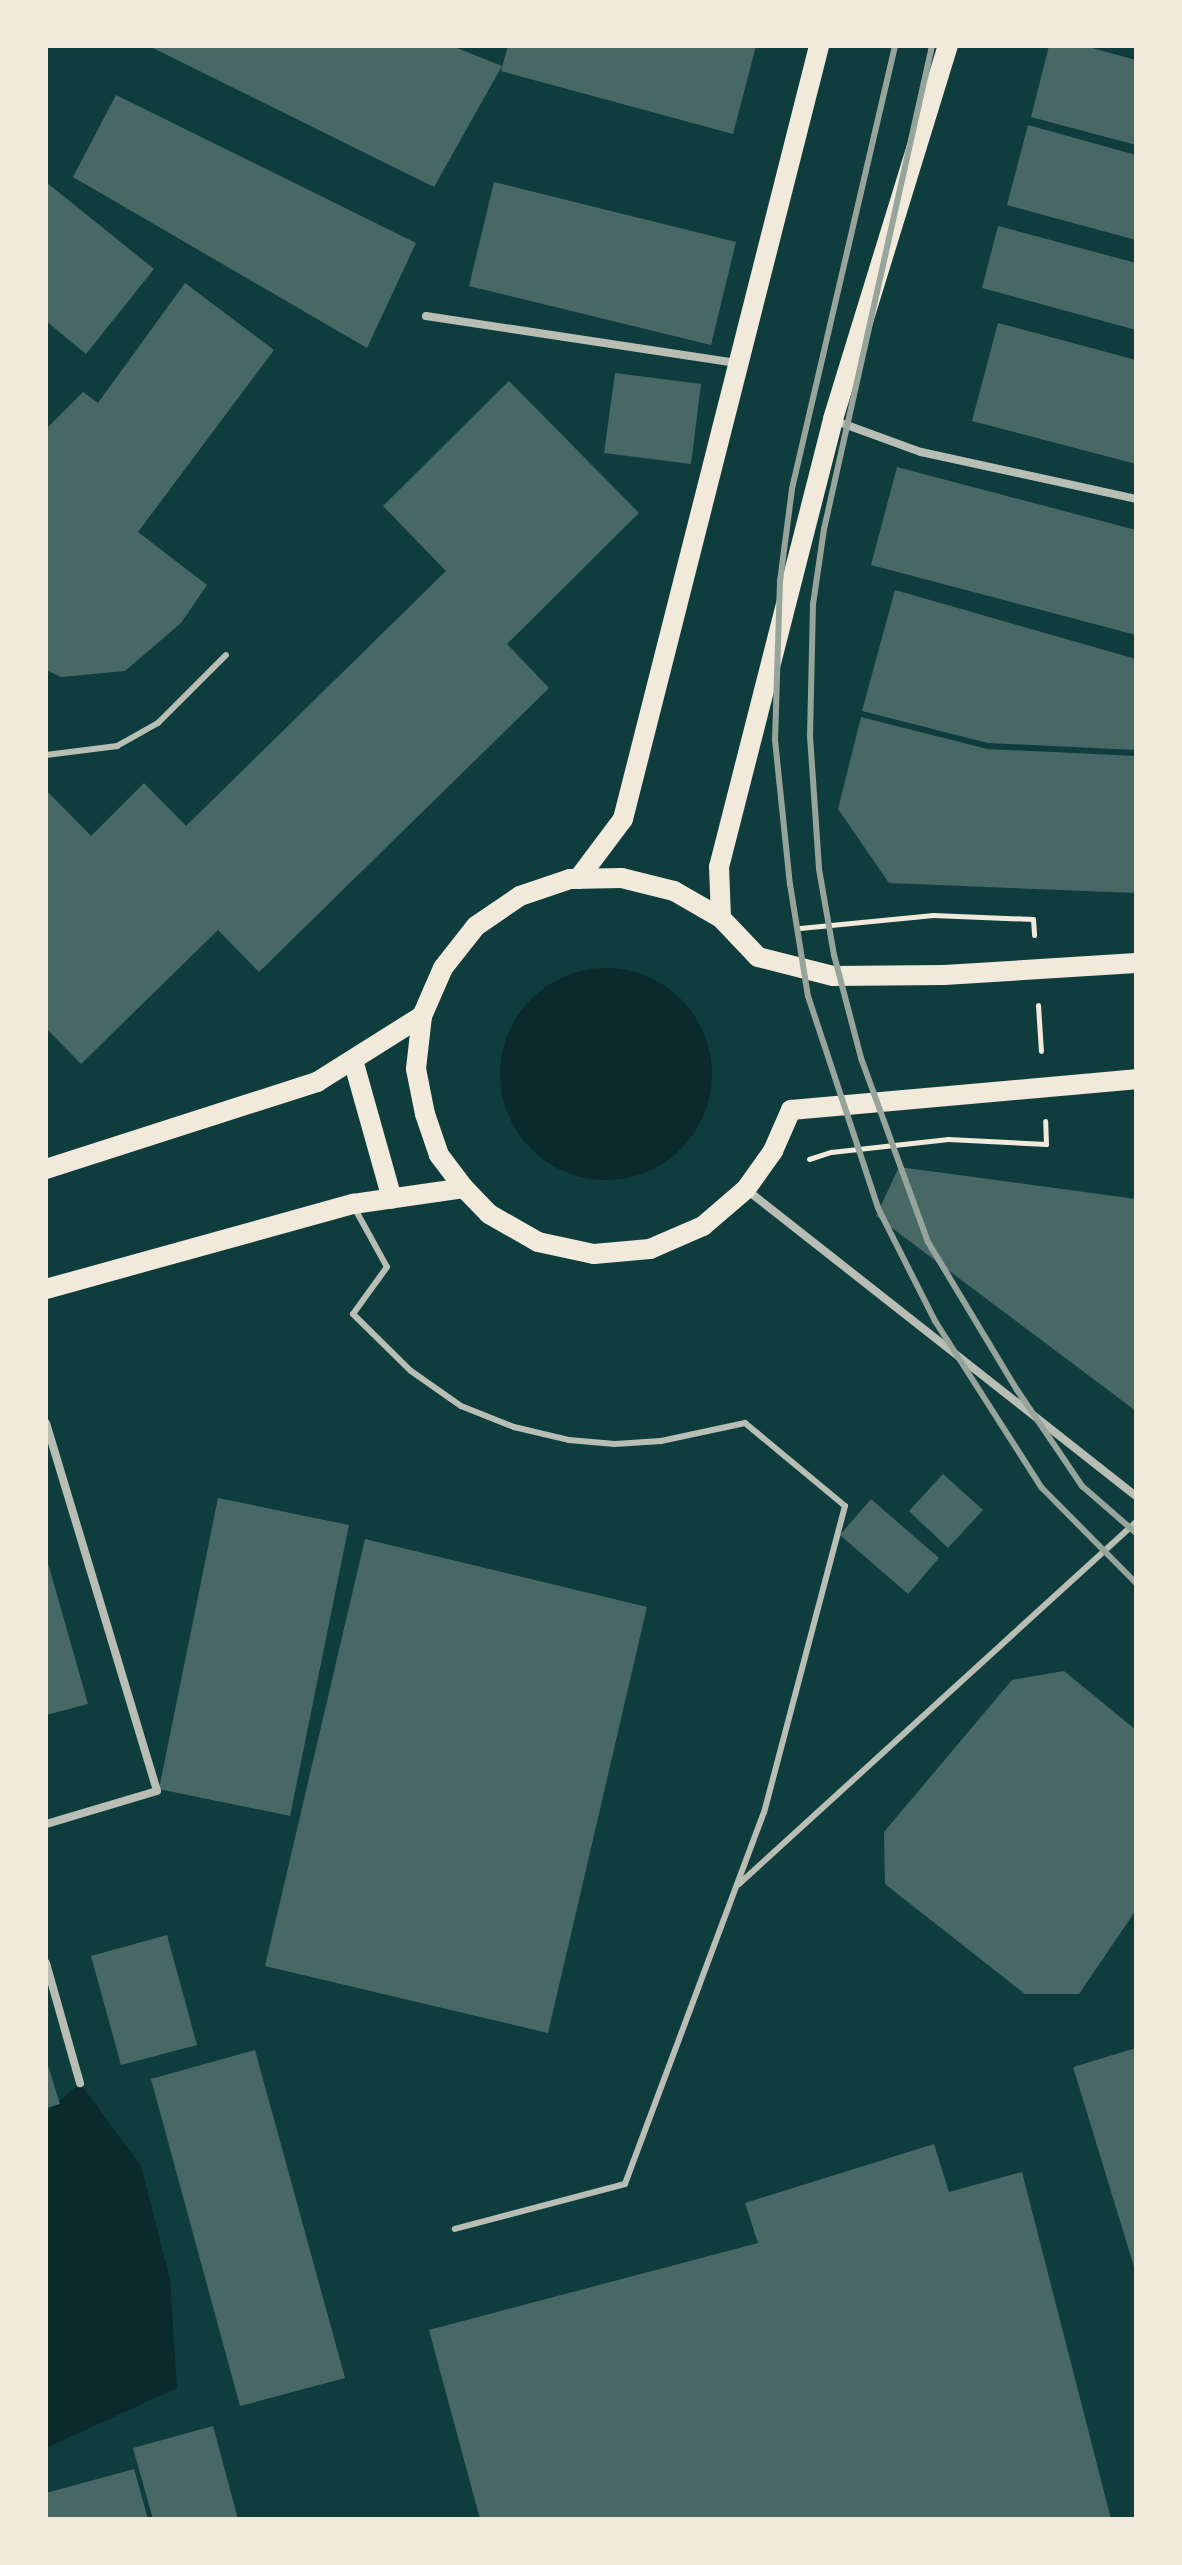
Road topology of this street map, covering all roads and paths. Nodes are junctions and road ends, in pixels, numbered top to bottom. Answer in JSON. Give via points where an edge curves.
{"nodes":[{"id":1,"x":819,"y":46,"type":"edge"},
{"id":2,"x":948,"y":46,"type":"edge"},
{"id":3,"x":426,"y":316,"type":"dead end"},
{"id":4,"x":737,"y":363,"type":"junction"},
{"id":5,"x":833,"y":419,"type":"junction"},
{"id":6,"x":1136,"y":499,"type":"edge"},
{"id":7,"x":226,"y":655,"type":"dead end"},
{"id":8,"x":46,"y":755,"type":"edge"},
{"id":9,"x":578,"y":879,"type":"junction"},
{"id":10,"x":721,"y":918,"type":"junction"},
{"id":11,"x":796,"y":928,"type":"dead end"},
{"id":12,"x":1035,"y":949,"type":"dead end"},
{"id":13,"x":1136,"y":963,"type":"edge"},
{"id":14,"x":1037,"y":994,"type":"dead end"},
{"id":15,"x":422,"y":1016,"type":"junction"},
{"id":16,"x":1041,"y":1054,"type":"dead end"},
{"id":17,"x":353,"y":1060,"type":"junction"},
{"id":18,"x":1136,"y":1079,"type":"edge"},
{"id":19,"x":1044,"y":1114,"type":"dead end"},
{"id":20,"x":46,"y":1169,"type":"edge"},
{"id":21,"x":751,"y":1182,"type":"junction"},
{"id":22,"x":464,"y":1188,"type":"junction"},
{"id":23,"x":392,"y":1199,"type":"junction"},
{"id":24,"x":353,"y":1204,"type":"junction"},
{"id":25,"x":46,"y":1289,"type":"edge"},
{"id":26,"x":46,"y":1423,"type":"edge"},
{"id":27,"x":1136,"y":1496,"type":"edge"},
{"id":28,"x":1136,"y":1522,"type":"edge"},
{"id":29,"x":46,"y":1824,"type":"edge"},
{"id":30,"x":737,"y":1886,"type":"junction"},
{"id":31,"x":46,"y":1963,"type":"edge"},
{"id":32,"x":80,"y":2083,"type":"dead end"},
{"id":33,"x":455,"y":2229,"type":"dead end"}],
"edges":[{"from":1,"to":4,"type":"main road"},
{"from":2,"to":5,"type":"main road"},
{"from":3,"to":4,"type":"street"},
{"from":4,"to":9,"type":"main road","via":[[623,819]]},
{"from":5,"to":6,"type":"street","via":[[921,452]]},
{"from":5,"to":10,"type":"main road","via":[[719,867]]},
{"from":7,"to":8,"type":"lane","via":[[158,723],[117,746]]},
{"from":9,"to":10,"type":"main road","via":[[622,878],[674,891]]},
{"from":9,"to":15,"type":"main road","via":[[520,896],[476,926],[443,968]]},
{"from":10,"to":13,"type":"main road","via":[[758,957],[833,976]]},
{"from":11,"to":12,"type":"path","via":[[933,915],[1033,919]]},
{"from":14,"to":16,"type":"path"},
{"from":15,"to":17,"type":"main road"},
{"from":15,"to":22,"type":"main road","via":[[416,1069],[425,1114],[439,1155]]},
{"from":17,"to":20,"type":"main road","via":[[317,1082]]},
{"from":17,"to":23,"type":"main road"},
{"from":18,"to":21,"type":"main road","via":[[791,1110],[773,1151]]},
{"from":19,"to":21,"type":"path","via":[[1046,1144],[948,1139],[831,1152]]},
{"from":21,"to":22,"type":"main road","via":[[703,1226],[650,1249],[594,1254],[538,1242],[489,1214]]},
{"from":21,"to":27,"type":"street"},
{"from":22,"to":23,"type":"main road"},
{"from":23,"to":24,"type":"main road"},
{"from":24,"to":25,"type":"main road"},
{"from":24,"to":30,"type":"lane","via":[[387,1267],[353,1314],[411,1371],[461,1406],[514,1427],[615,1444],[661,1441],[745,1423],[845,1506],[764,1812]]},
{"from":26,"to":29,"type":"street","via":[[157,1791]]},
{"from":28,"to":30,"type":"lane"},
{"from":30,"to":33,"type":"lane","via":[[625,2184]]},
{"from":31,"to":32,"type":"street"}]}
